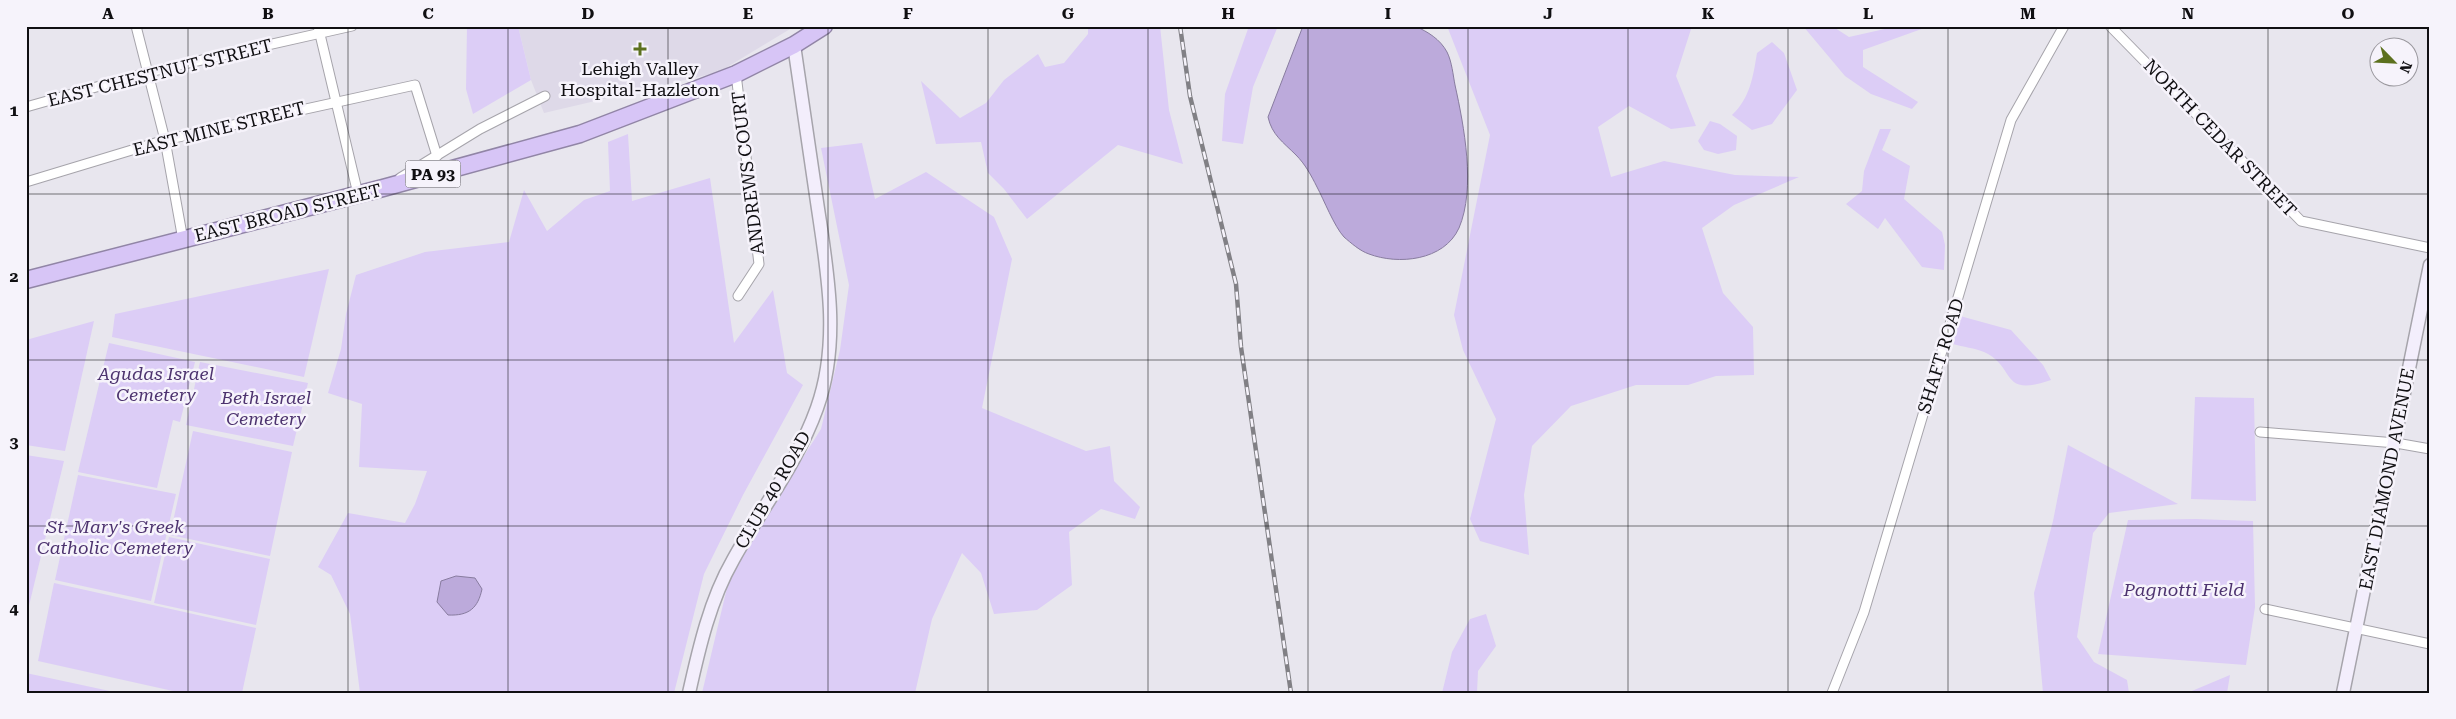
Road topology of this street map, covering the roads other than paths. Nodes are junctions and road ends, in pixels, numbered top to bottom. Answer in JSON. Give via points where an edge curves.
{"nodes":[{"id":1,"x":136,"y":26,"type":"edge"},
{"id":2,"x":352,"y":26,"type":"edge"},
{"id":3,"x":824,"y":26,"type":"edge"},
{"id":4,"x":2064,"y":26,"type":"edge"},
{"id":5,"x":2110,"y":26,"type":"edge"},
{"id":6,"x":319,"y":31,"type":"edge"},
{"id":7,"x":794,"y":45,"type":"junction"},
{"id":8,"x":149,"y":72,"type":"junction"},
{"id":9,"x":736,"y":74,"type":"junction"},
{"id":10,"x":545,"y":96,"type":"dead end"},
{"id":11,"x":337,"y":101,"type":"junction"},
{"id":12,"x":26,"y":107,"type":"edge"},
{"id":13,"x":165,"y":140,"type":"junction"},
{"id":14,"x":437,"y":156,"type":"junction"},
{"id":15,"x":26,"y":182,"type":"edge"},
{"id":16,"x":383,"y":188,"type":"junction"},
{"id":17,"x":358,"y":194,"type":"junction"},
{"id":18,"x":183,"y":240,"type":"junction"},
{"id":19,"x":2430,"y":248,"type":"edge"},
{"id":20,"x":2430,"y":265,"type":"edge"},
{"id":21,"x":26,"y":280,"type":"edge"},
{"id":22,"x":738,"y":296,"type":"dead end"},
{"id":23,"x":2260,"y":432,"type":"dead end"},
{"id":24,"x":2396,"y":442,"type":"junction"},
{"id":25,"x":2430,"y":449,"type":"edge"},
{"id":26,"x":2265,"y":609,"type":"dead end"},
{"id":27,"x":2357,"y":629,"type":"junction"},
{"id":28,"x":2430,"y":644,"type":"edge"},
{"id":29,"x":689,"y":693,"type":"edge"},
{"id":30,"x":1832,"y":693,"type":"edge"},
{"id":31,"x":2344,"y":693,"type":"edge"}],
"edges":[{"from":1,"to":8,"type":"street"},
{"from":2,"to":6,"type":"street","name":"EAST CHESTNUT STREET"},
{"from":3,"to":7,"type":"highway","name":"EAST BROAD STREET","number":"PA 93"},
{"from":4,"to":30,"type":"street","name":"SHAFT ROAD","via":[[2011,120],[1864,612]]},
{"from":5,"to":19,"type":"street","name":"NORTH CEDAR STREET","via":[[2301,221]]},
{"from":6,"to":8,"type":"street","name":"EAST CHESTNUT STREET"},
{"from":6,"to":11,"type":"street"},
{"from":7,"to":9,"type":"highway","name":"EAST BROAD STREET","number":"PA 93"},
{"from":7,"to":29,"type":"street","name":"CLUB 40 ROAD","via":[[831,304],[827,369],[817,408],[802,444],[732,561],[712,608]]},
{"from":8,"to":12,"type":"street","name":"EAST CHESTNUT STREET"},
{"from":8,"to":13,"type":"street"},
{"from":9,"to":16,"type":"highway","name":"EAST BROAD STREET","number":"PA 93","via":[[580,134]]},
{"from":9,"to":22,"type":"street","name":"ANDREWS COURT","via":[[760,264]]},
{"from":10,"to":14,"type":"street","via":[[480,128]]},
{"from":11,"to":13,"type":"street","name":"EAST MINE STREET"},
{"from":11,"to":14,"type":"street","name":"EAST MINE STREET","via":[[415,84]]},
{"from":11,"to":17,"type":"street"},
{"from":13,"to":15,"type":"street","name":"EAST MINE STREET"},
{"from":13,"to":18,"type":"street"},
{"from":14,"to":16,"type":"street"},
{"from":16,"to":17,"type":"highway","name":"EAST BROAD STREET","number":"PA 93"},
{"from":17,"to":18,"type":"highway","name":"EAST BROAD STREET","number":"PA 93"},
{"from":18,"to":21,"type":"highway","name":"EAST BROAD STREET","number":"PA 93"},
{"from":20,"to":24,"type":"street","name":"EAST DIAMOND AVENUE"},
{"from":23,"to":24,"type":"street"},
{"from":24,"to":25,"type":"street"},
{"from":24,"to":27,"type":"street","name":"EAST DIAMOND AVENUE"},
{"from":26,"to":27,"type":"street"},
{"from":27,"to":28,"type":"street"},
{"from":27,"to":31,"type":"street","name":"EAST DIAMOND AVENUE"}]}
